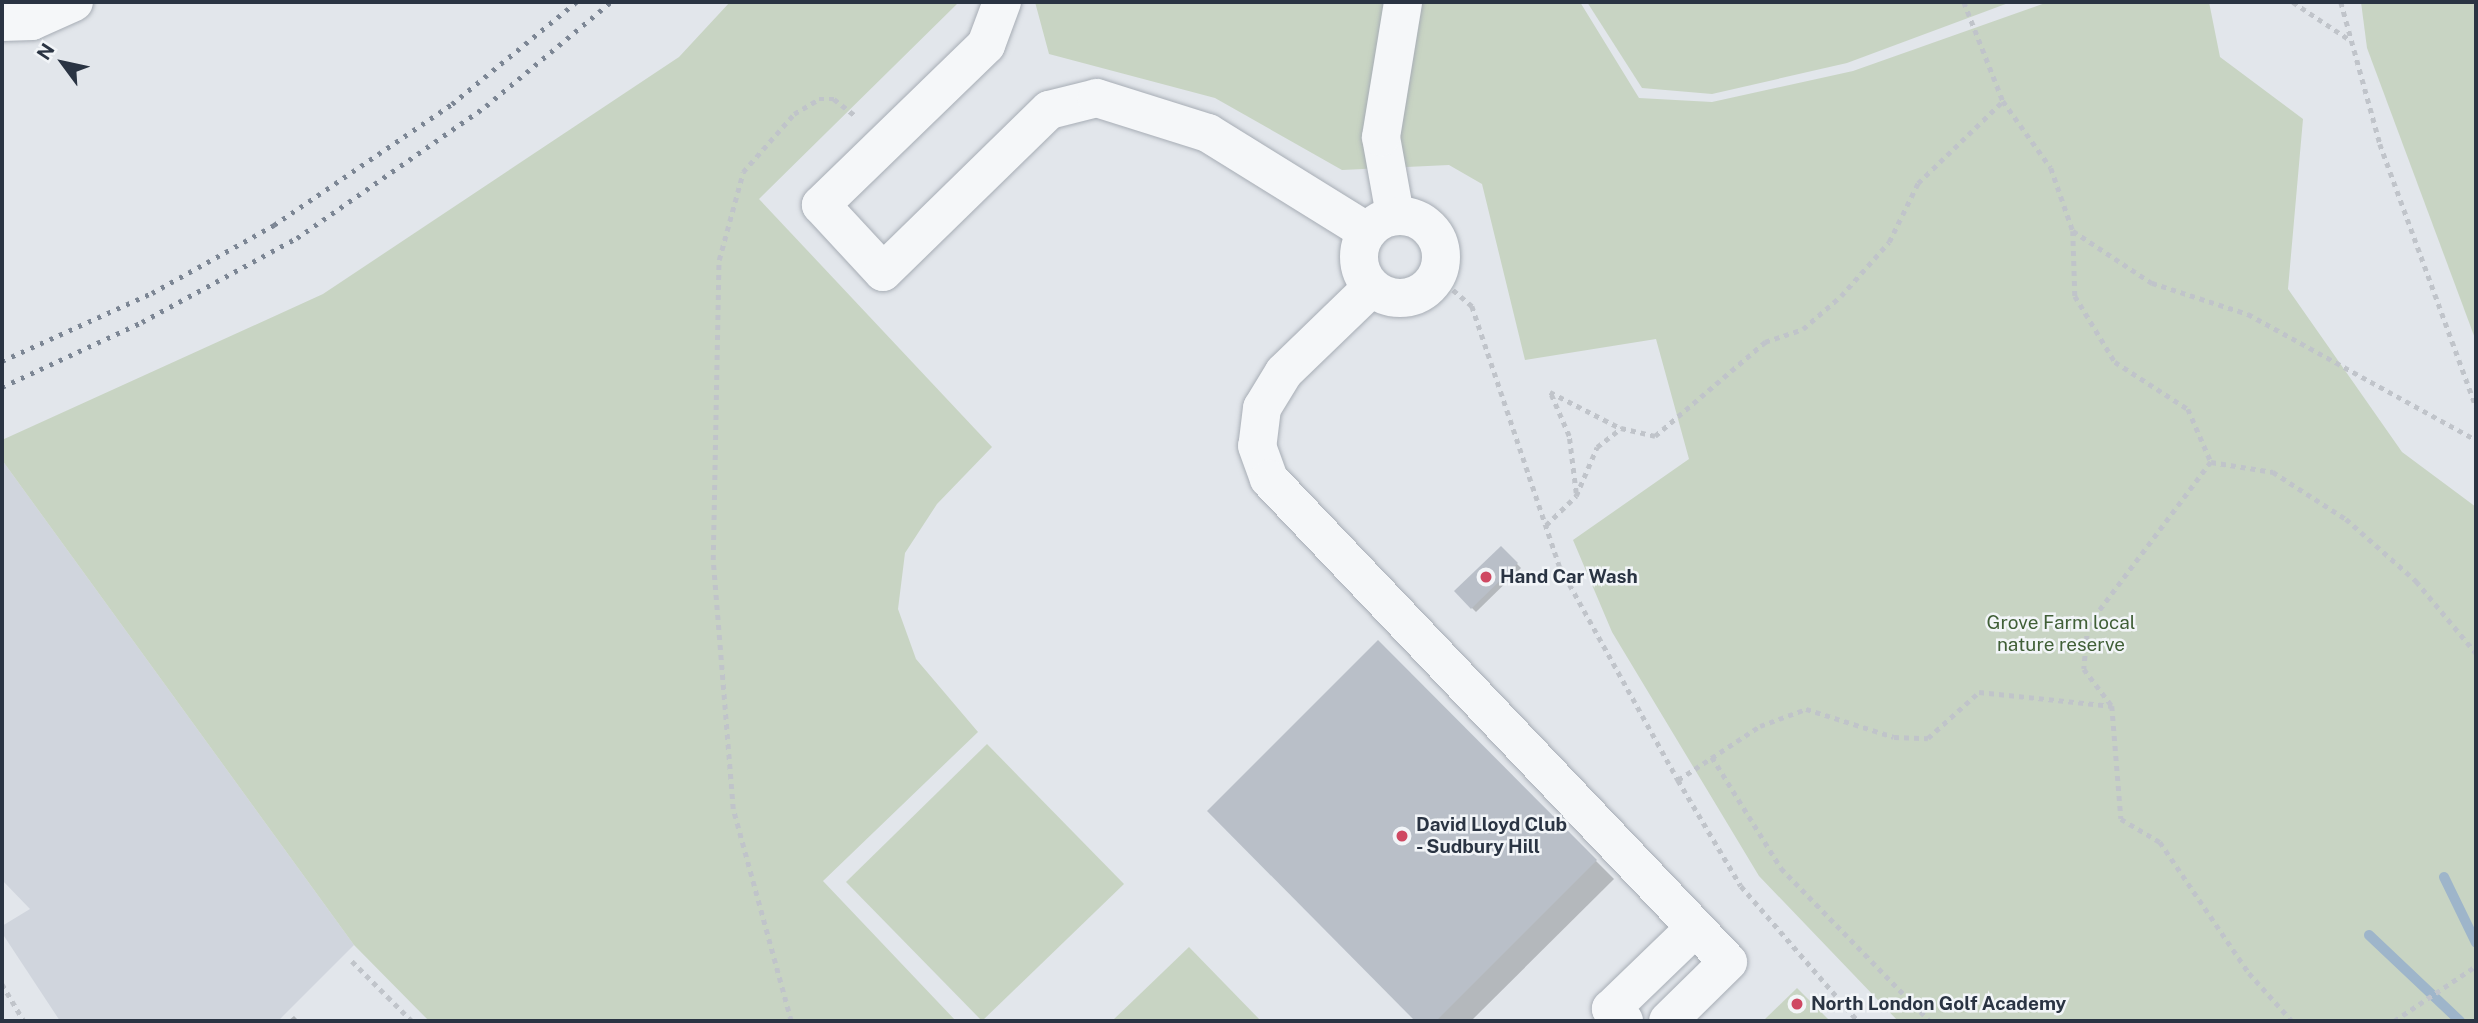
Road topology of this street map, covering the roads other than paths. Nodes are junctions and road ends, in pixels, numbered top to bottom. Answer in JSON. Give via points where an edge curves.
{"nodes":[{"id":1,"x":74,"y":2,"type":"edge"},
{"id":2,"x":1002,"y":2,"type":"edge"},
{"id":3,"x":1403,"y":2,"type":"edge"},
{"id":4,"x":2,"y":22,"type":"edge"},
{"id":5,"x":1380,"y":223,"type":"junction"},
{"id":6,"x":1371,"y":288,"type":"junction"},
{"id":7,"x":1695,"y":928,"type":"junction"},
{"id":8,"x":1624,"y":1021,"type":"edge"},
{"id":9,"x":1668,"y":1021,"type":"edge"}],
"edges":[{"from":1,"to":4,"type":"street","via":[[32,20]]},
{"from":2,"to":5,"type":"street","via":[[986,45],[821,205],[883,272],[1049,110],[1097,98],[1208,134]]},
{"from":3,"to":5,"type":"street","via":[[1381,137]]},
{"from":5,"to":6,"type":"street","via":[[1358,262]]},
{"from":5,"to":6,"type":"street","via":[[1423,220],[1442,244],[1438,277],[1417,297],[1388,298]]},
{"from":6,"to":7,"type":"street","via":[[1284,372],[1262,408],[1257,446],[1269,479]]},
{"from":7,"to":8,"type":"street","via":[[1611,1009]]},
{"from":7,"to":9,"type":"street","via":[[1728,962]]}]}
